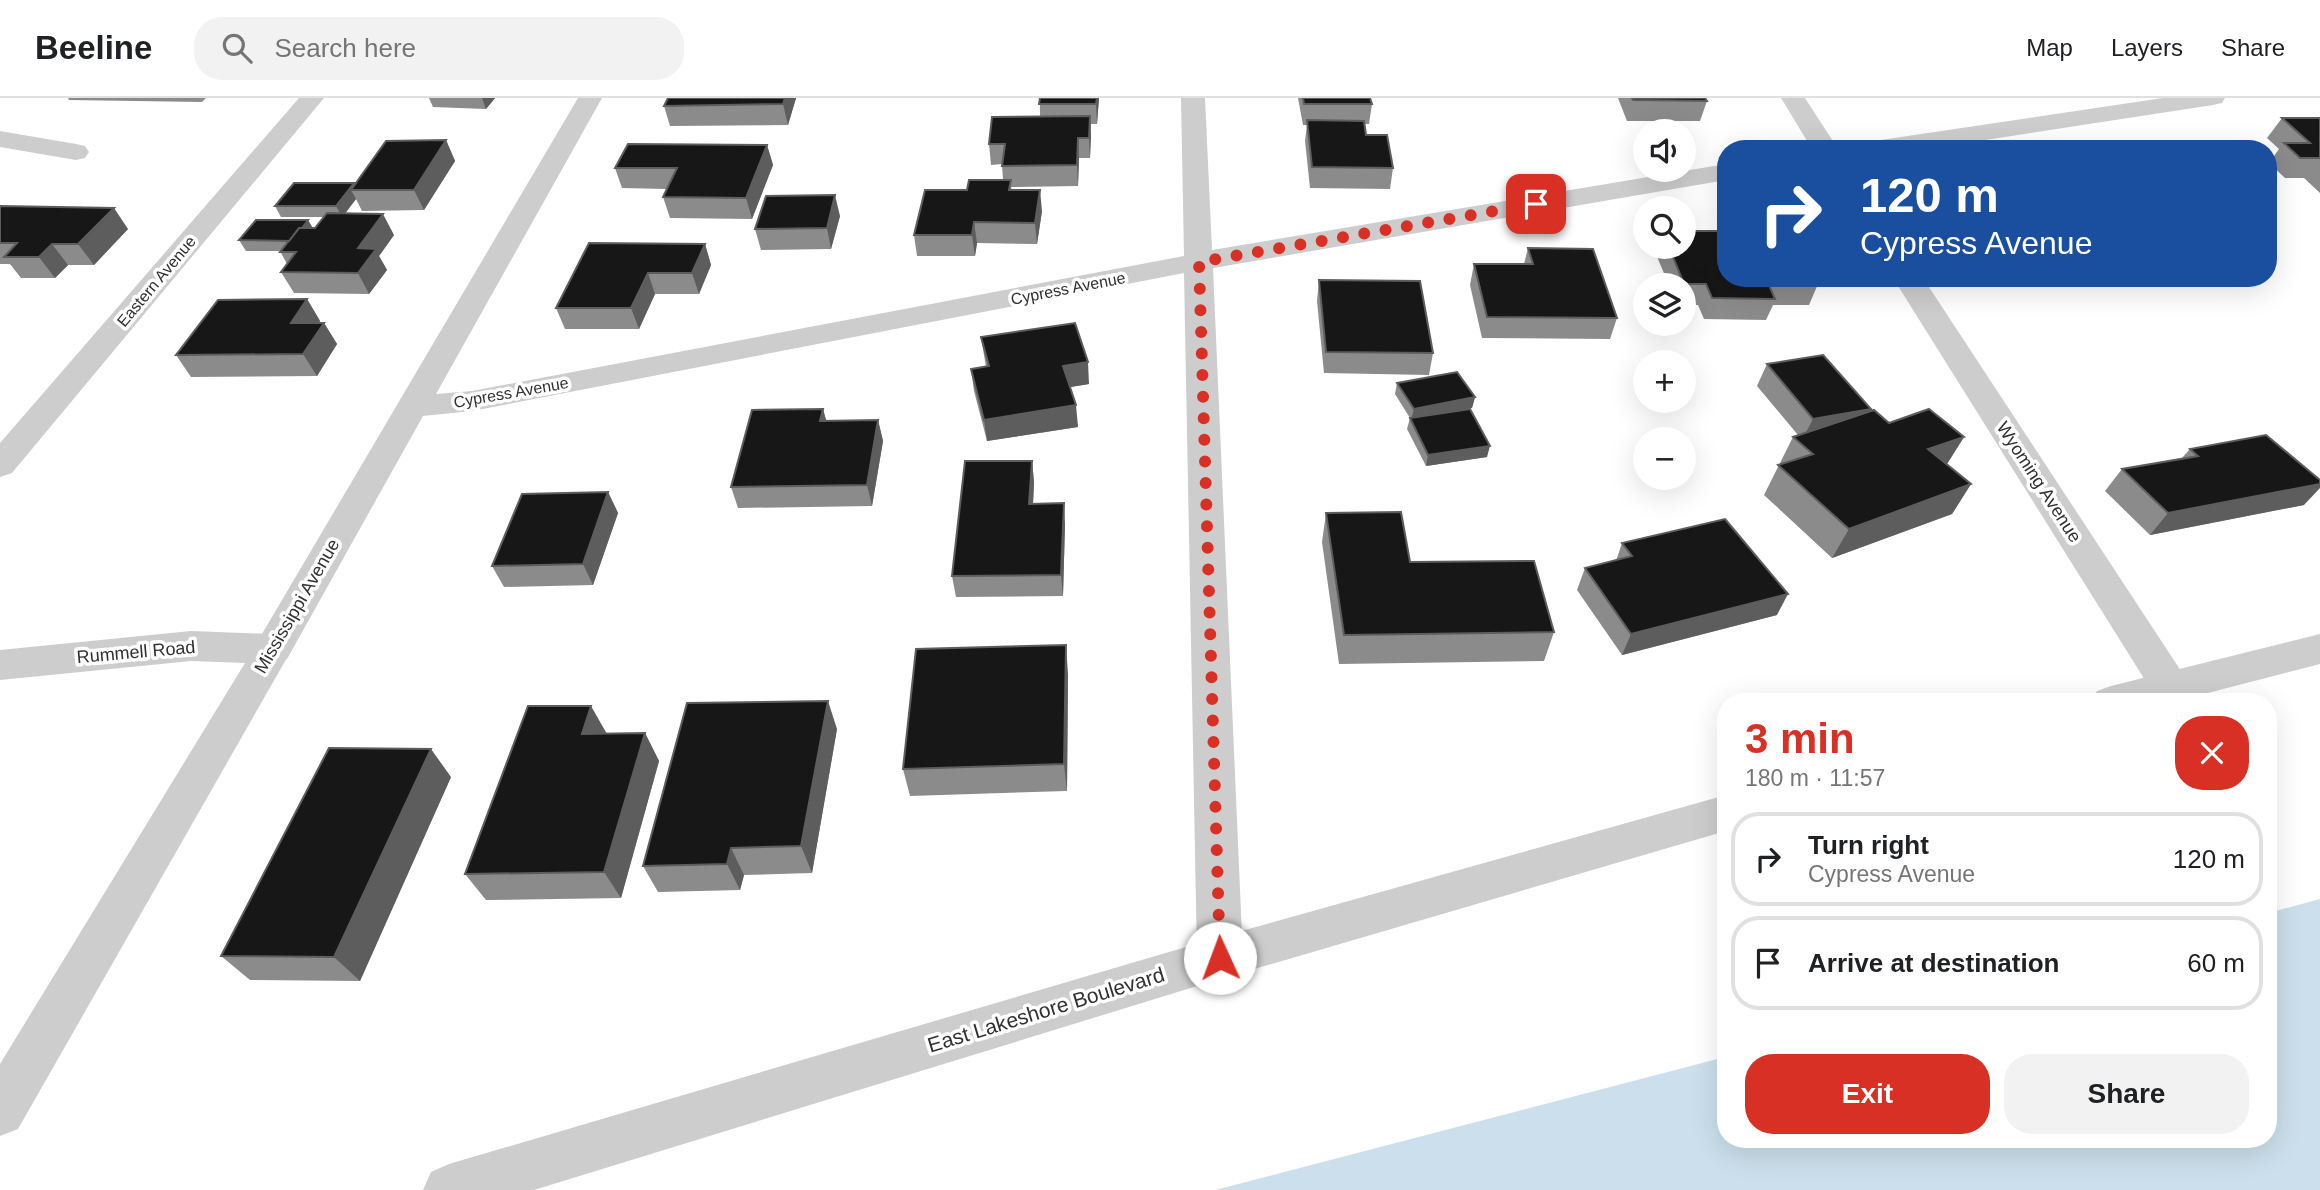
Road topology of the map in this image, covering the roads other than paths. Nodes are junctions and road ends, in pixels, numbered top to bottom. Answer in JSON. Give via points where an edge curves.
{"nodes":[{"id":1,"x":312,"y":98,"type":"edge"},
{"id":2,"x":590,"y":98,"type":"edge"},
{"id":3,"x":1193,"y":98,"type":"edge"},
{"id":4,"x":1793,"y":98,"type":"edge"},
{"id":5,"x":2213,"y":98,"type":"edge"},
{"id":6,"x":0,"y":139,"type":"edge"},
{"id":7,"x":1819,"y":140,"type":"edge"},
{"id":8,"x":1934,"y":140,"type":"edge"},
{"id":9,"x":76,"y":152,"type":"dead end"},
{"id":10,"x":1717,"y":174,"type":"edge"},
{"id":11,"x":1199,"y":262,"type":"junction"},
{"id":12,"x":1914,"y":287,"type":"edge"},
{"id":13,"x":411,"y":407,"type":"junction"},
{"id":14,"x":0,"y":465,"type":"edge"},
{"id":15,"x":273,"y":649,"type":"junction"},
{"id":16,"x":2320,"y":649,"type":"edge"},
{"id":17,"x":0,"y":665,"type":"edge"},
{"id":18,"x":2169,"y":685,"type":"junction"},
{"id":19,"x":2142,"y":693,"type":"edge"},
{"id":20,"x":1717,"y":816,"type":"edge"},
{"id":21,"x":1220,"y":958,"type":"junction"},
{"id":22,"x":0,"y":1111,"type":"edge"},
{"id":23,"x":449,"y":1190,"type":"edge"}],
"edges":[{"from":1,"to":14,"type":"street","name":"Eastern Avenue"},
{"from":2,"to":13,"type":"street","name":"Mississippi Avenue"},
{"from":3,"to":11,"type":"street"},
{"from":4,"to":7,"type":"street"},
{"from":5,"to":8,"type":"street"},
{"from":6,"to":9,"type":"street"},
{"from":10,"to":11,"type":"street","name":"Cypress Avenue"},
{"from":11,"to":13,"type":"street","name":"Cypress Avenue","via":[[485,398]]},
{"from":11,"to":21,"type":"street"},
{"from":12,"to":18,"type":"street","name":"Wyoming Avenue"},
{"from":13,"to":15,"type":"street","name":"Mississippi Avenue"},
{"from":15,"to":17,"type":"street","name":"Rummell Road","via":[[191,646]]},
{"from":15,"to":22,"type":"street","name":"Mississippi Avenue"},
{"from":16,"to":18,"type":"street"},
{"from":18,"to":19,"type":"street"},
{"from":20,"to":21,"type":"street","name":"East Lakeshore Boulevard"},
{"from":21,"to":23,"type":"street","name":"East Lakeshore Boulevard"}]}
